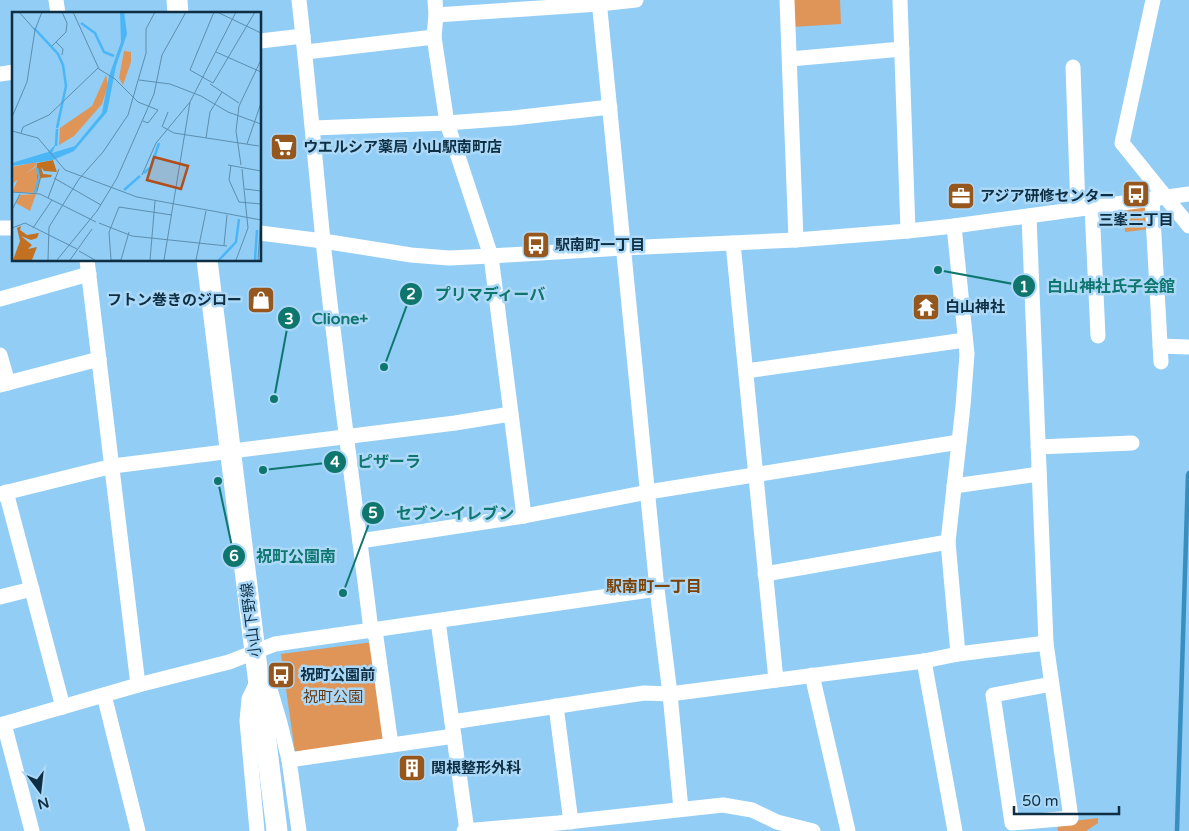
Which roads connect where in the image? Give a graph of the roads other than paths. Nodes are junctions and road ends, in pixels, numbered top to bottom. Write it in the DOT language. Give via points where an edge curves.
graph roads {
  1 [pos="299,0"];
  2 [pos="435,0"];
  3 [pos="636,0"];
  4 [pos="787,0"];
  5 [pos="900,0"];
  6 [pos="1154,0"];
  7 [pos="599,2"];
  8 [pos="436,15"];
  9 [pos="434,37"];
  10 [pos="261,42"];
  11 [pos="305,44"];
  12 [pos="902,49"];
  13 [pos="790,59"];
  14 [pos="1073,67"];
  15 [pos="610,107"];
  16 [pos="447,123"];
  17 [pos="313,128"];
  18 [pos="1189,194"];
  19 [pos="1158,198"];
  20 [pos="1085,208"];
  21 [pos="1029,216"];
  22 [pos="954,226"];
  23 [pos="1189,226"];
  24 [pos="908,231"];
  25 [pos="261,233"];
  26 [pos="796,240"];
  27 [pos="323,241"];
  28 [pos="733,244"];
  29 [pos="623,248"];
  30 [pos="491,256"];
  31 [pos="207,261"];
  32 [pos="88,267"];
  33 [pos="0,299"];
  34 [pos="1098,336"];
  35 [pos="966,340"];
  36 [pos="1160,346"];
  37 [pos="1187,347"];
  38 [pos="0,355"];
  39 [pos="99,359"];
  40 [pos="1161,362"];
  41 [pos="746,371"];
  42 [pos="4,384"];
  43 [pos="511,414"];
  44 [pos="345,438"];
  45 [pos="959,442"];
  46 [pos="1132,442"];
  47 [pos="1038,447"];
  48 [pos="231,452"];
  49 [pos="113,466"];
  50 [pos="1040,474"];
  51 [pos="756,476"];
  52 [pos="954,486"];
  53 [pos="648,492"];
  54 [pos="3,493"];
  55 [pos="524,516"];
  56 [pos="360,541"];
  57 [pos="948,542"];
  58 [pos="765,574"];
  59 [pos="32,589"];
  60 [pos="657,589"];
  61 [pos="0,597"];
  62 [pos="438,621"];
  63 [pos="371,630"];
  64 [pos="1046,643"];
  65 [pos="254,652"];
  66 [pos="958,654"];
  67 [pos="924,661"];
  68 [pos="812,675"];
  69 [pos="258,680"];
  70 [pos="776,680"];
  71 [pos="1052,684"];
  72 [pos="138,685"];
  73 [pos="670,694"];
  74 [pos="104,695"];
  75 [pos="556,706"];
  76 [pos="63,707"];
  77 [pos="2,725"];
  78 [pos="452,729"];
  79 [pos="391,745"];
  80 [pos="289,760"];
  81 [pos="681,809"];
  82 [pos="752,810"];
  83 [pos="563,825"];
  84 [pos="32,831"];
  85 [pos="138,831"];
  86 [pos="257,831"];
  87 [pos="277,831"];
  88 [pos="299,831"];
  89 [pos="466,831"];
  90 [pos="766,831"];
  91 [pos="813,831"];
  92 [pos="848,831"];
  93 [pos="955,831"];
  1 -- 11 [label="street"];
  2 -- 8 [label="street"];
  3 -- 7 [label="street"];
  4 -- 13 [label="street"];
  5 -- 12 [label="street"];
  6 -- 19 [label="street" via="1122,143"];
  7 -- 8 [label="street"];
  7 -- 15 [label="street"];
  8 -- 9 [label="street"];
  9 -- 11 [label="street"];
  9 -- 16 [label="street"];
  10 -- 11 [label="street"];
  11 -- 17 [label="street"];
  12 -- 13 [label="street"];
  12 -- 24 [label="street"];
  13 -- 26 [label="street"];
  14 -- 20 [label="street"];
  15 -- 16 [label="street"];
  15 -- 29 [label="street"];
  16 -- 17 [label="street"];
  16 -- 30 [label="street"];
  17 -- 27 [label="street"];
  18 -- 19 [label="street"];
  19 -- 20 [label="street"];
  19 -- 23 [label="street"];
  19 -- 36 [label="street"];
  20 -- 21 [label="street"];
  20 -- 34 [label="street"];
  21 -- 22 [label="street"];
  21 -- 47 [label="street"];
  22 -- 24 [label="street"];
  22 -- 35 [label="street"];
  24 -- 26 [label="street"];
  25 -- 27 [label="street"];
  26 -- 28 [label="street"];
  27 -- 30 [label="street" via="410,255 449,258"];
  27 -- 44 [label="street"];
  28 -- 29 [label="street"];
  28 -- 41 [label="street"];
  29 -- 30 [label="street"];
  29 -- 53 [label="street"];
  30 -- 43 [label="street"];
  31 -- 48 [label="main road, 小山下野線"];
  32 -- 33 [label="street"];
  32 -- 39 [label="street"];
  35 -- 41 [label="street"];
  35 -- 45 [label="street"];
  36 -- 37 [label="street"];
  36 -- 40 [label="street"];
  38 -- 42 [label="street"];
  39 -- 42 [label="street"];
  39 -- 49 [label="street"];
  41 -- 51 [label="street"];
  43 -- 44 [label="street"];
  43 -- 55 [label="street"];
  44 -- 48 [label="street"];
  44 -- 56 [label="street"];
  45 -- 51 [label="street"];
  45 -- 52 [label="street"];
  46 -- 47 [label="street"];
  47 -- 50 [label="street"];
  48 -- 49 [label="street"];
  48 -- 65 [label="main road, 小山下野線"];
  49 -- 54 [label="street"];
  49 -- 72 [label="street"];
  50 -- 52 [label="street"];
  50 -- 64 [label="street"];
  51 -- 53 [label="street"];
  51 -- 58 [label="street"];
  52 -- 57 [label="street"];
  53 -- 55 [label="street"];
  53 -- 60 [label="street"];
  54 -- 59 [label="street"];
  55 -- 56 [label="street"];
  56 -- 63 [label="street"];
  57 -- 58 [label="street"];
  57 -- 66 [label="street"];
  58 -- 70 [label="street"];
  59 -- 61 [label="street"];
  59 -- 76 [label="street"];
  60 -- 62 [label="street"];
  60 -- 73 [label="street"];
  62 -- 63 [label="street"];
  62 -- 78 [label="street"];
  63 -- 65 [label="street" via="275,644"];
  63 -- 79 [label="street" via="376,637"];
  64 -- 66 [label="street"];
  64 -- 71 [label="street"];
  65 -- 69 [label="main road, 小山下野線"];
  65 -- 72 [label="street" via="228,662"];
  66 -- 67 [label="street"];
  67 -- 68 [label="street"];
  67 -- 93 [label="street"];
  68 -- 70 [label="street"];
  68 -- 92 [label="street"];
  69 -- 80 [label="street" via="270,689"];
  69 -- 86 [label="street" via="249,699 246,721"];
  69 -- 87 [label="main road, 小山下野線"];
  70 -- 73 [label="street"];
  71 -- 71 [label="street" via="1071,818 1012,824 993,694"];
  72 -- 74 [label="street"];
  73 -- 75 [label="street" via="644,694"];
  73 -- 81 [label="street"];
  74 -- 76 [label="street"];
  74 -- 85 [label="street"];
  75 -- 78 [label="street"];
  75 -- 83 [label="street"];
  76 -- 77 [label="street"];
  77 -- 84 [label="street"];
  78 -- 79 [label="street"];
  78 -- 89 [label="street"];
  79 -- 80 [label="street"];
  80 -- 88 [label="street"];
  81 -- 82 [label="street" via="723,805"];
  81 -- 83 [label="street"];
  82 -- 90 [label="street"];
  82 -- 91 [label="street" via="777,822"];
  83 -- 89 [label="street"];
}
